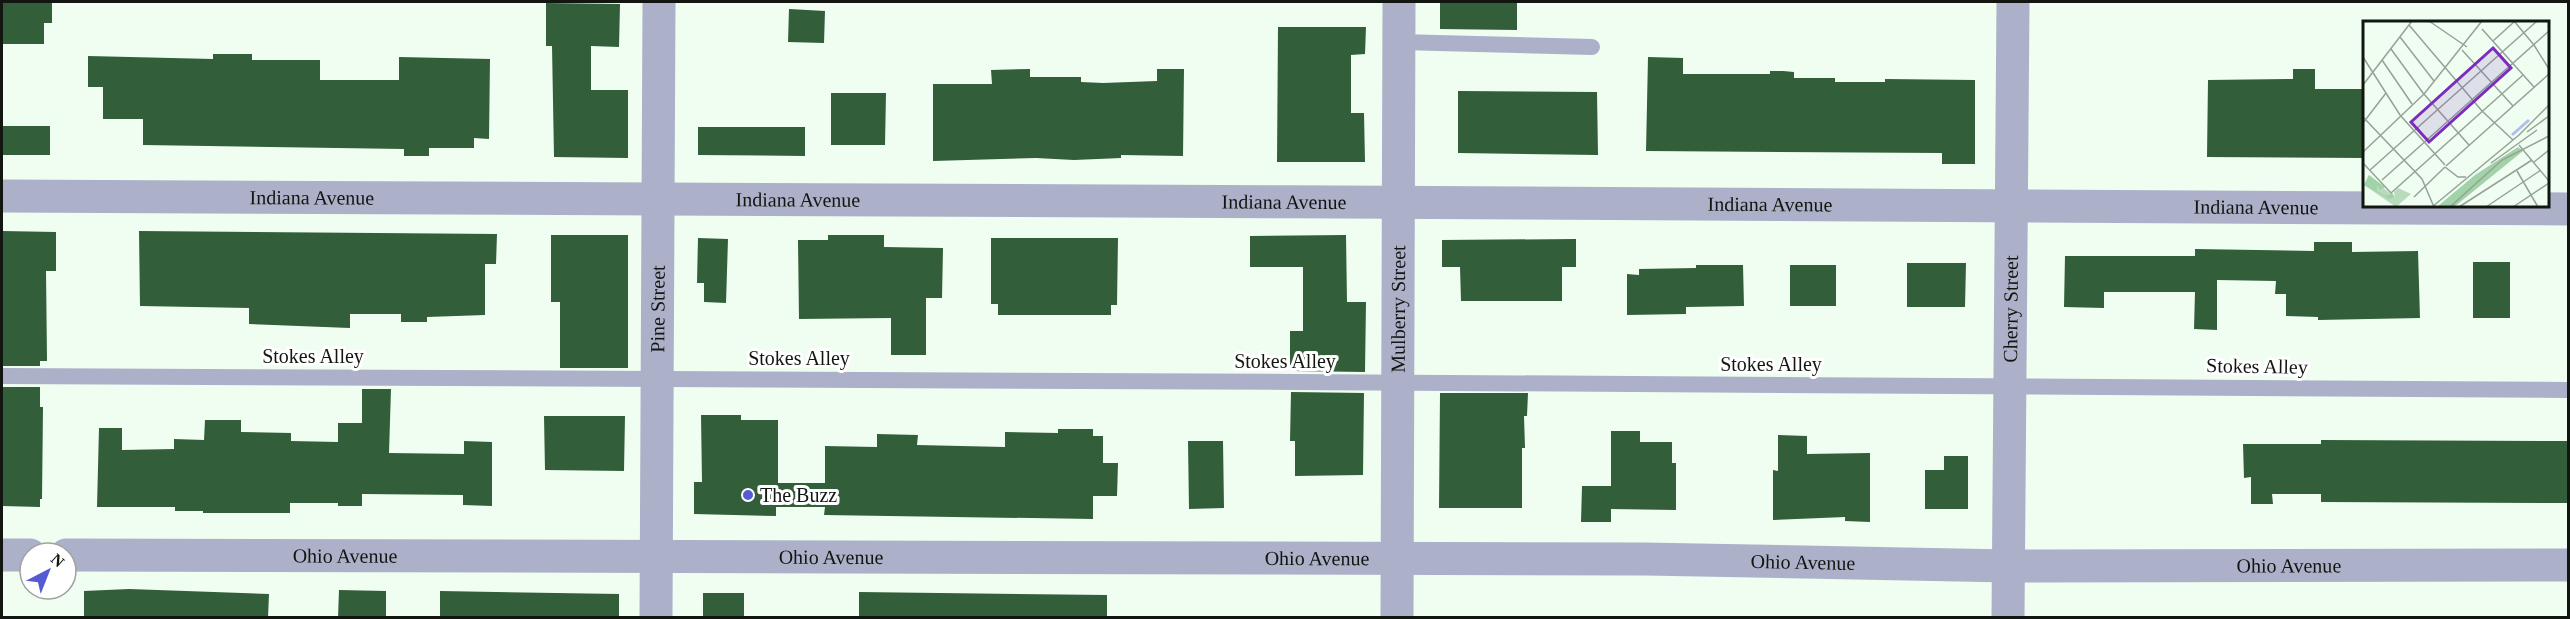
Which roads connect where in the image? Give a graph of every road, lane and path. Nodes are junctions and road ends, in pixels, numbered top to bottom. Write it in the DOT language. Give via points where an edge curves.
graph roads {
  1 [pos="659,2"];
  2 [pos="1400,2"];
  3 [pos="2013,2"];
  4 [pos="1399,42"];
  5 [pos="1592,46"];
  6 [pos="2,196"];
  7 [pos="657,199"];
  8 [pos="1398,203"];
  9 [pos="2012,205"];
  10 [pos="2568,209"];
  11 [pos="2,376"];
  12 [pos="657,379"];
  13 [pos="1398,382"];
  14 [pos="2011,384"];
  15 [pos="2568,390"];
  16 [pos="2,555"];
  17 [pos="18,555"];
  18 [pos="78,555"];
  19 [pos="656,558"];
  20 [pos="1397,560"];
  21 [pos="2568,565"];
  22 [pos="2009,566"];
  23 [pos="656,618"];
  24 [pos="1397,618"];
  25 [pos="2008,618"];
  1 -- 7 [label="street, Pine Street"];
  2 -- 4 [label="street, Mulberry Street"];
  3 -- 9 [label="street, Cherry Street"];
  4 -- 5 [label="lane"];
  4 -- 8 [label="street, Mulberry Street"];
  6 -- 7 [label="street, Indiana Avenue"];
  7 -- 8 [label="street, Indiana Avenue"];
  7 -- 12 [label="street, Pine Street"];
  8 -- 9 [label="street, Indiana Avenue"];
  8 -- 13 [label="street, Mulberry Street"];
  9 -- 10 [label="street, Indiana Avenue"];
  9 -- 14 [label="street, Cherry Street"];
  11 -- 12 [label="lane, Stokes Alley"];
  12 -- 13 [label="lane, Stokes Alley"];
  12 -- 19 [label="street, Pine Street"];
  13 -- 14 [label="lane, Stokes Alley"];
  13 -- 20 [label="street, Mulberry Street"];
  14 -- 15 [label="lane, Stokes Alley"];
  14 -- 22 [label="street, Cherry Street"];
  16 -- 17 [label="street"];
  18 -- 19 [label="street, Ohio Avenue"];
  19 -- 20 [label="street, Ohio Avenue"];
  19 -- 23 [label="street, Pine Street"];
  20 -- 22 [label="street, Ohio Avenue" via="1645,559"];
  20 -- 24 [label="street, Mulberry Street"];
  21 -- 22 [label="street, Ohio Avenue"];
  22 -- 25 [label="street, Cherry Street"];
}
